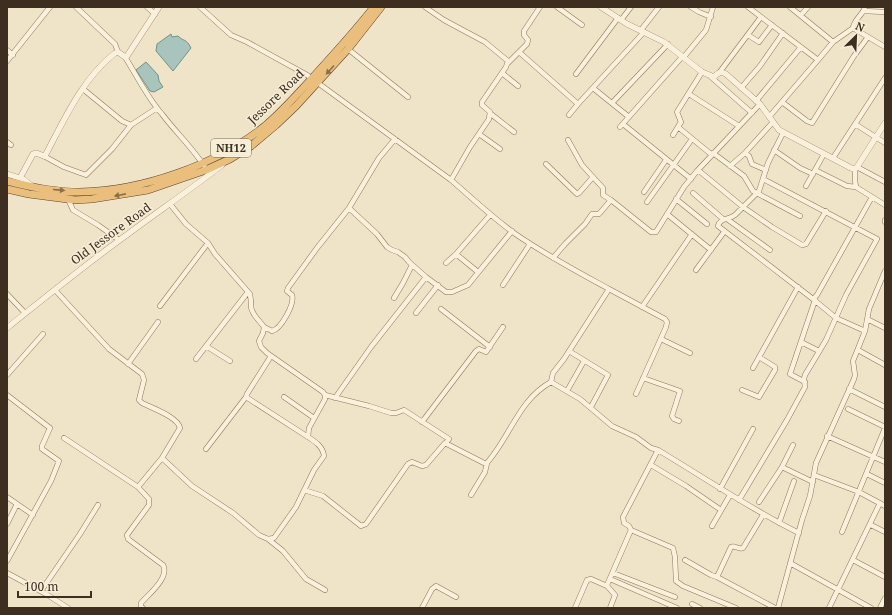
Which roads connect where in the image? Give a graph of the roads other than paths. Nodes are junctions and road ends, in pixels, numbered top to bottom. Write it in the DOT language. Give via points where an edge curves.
graph roads {
  1 [pos="50,7"];
  2 [pos="76,7"];
  3 [pos="147,7"];
  4 [pos="159,7"];
  5 [pos="200,7"];
  6 [pos="374,7"];
  7 [pos="381,7"];
  8 [pos="425,7"];
  9 [pos="540,7"];
  10 [pos="557,7"];
  11 [pos="601,7"];
  12 [pos="631,7"];
  13 [pos="659,7"];
  14 [pos="691,7"];
  15 [pos="713,7"];
  16 [pos="748,7"];
  17 [pos="790,7"];
  18 [pos="808,7"];
  19 [pos="864,9"];
  20 [pos="885,11"];
  21 [pos="155,14"];
  22 [pos="801,15"];
  23 [pos="711,17"];
  24 [pos="761,17"];
  25 [pos="619,19"];
  26 [pos="582,25"];
  27 [pos="772,25"];
  28 [pos="853,28"];
  29 [pos="642,31"];
  30 [pos="783,33"];
  31 [pos="748,35"];
  32 [pos="868,37"];
  33 [pos="833,42"];
  34 [pos="668,44"];
  35 [pos="802,47"];
  36 [pos="885,47"];
  37 [pos="348,49"];
  38 [pos="7,50"];
  39 [pos="118,52"];
  40 [pos="519,52"];
  41 [pos="13,55"];
  42 [pos="126,57"];
  43 [pos="683,58"];
  44 [pos="818,60"];
  45 [pos="7,61"];
  46 [pos="508,64"];
  47 [pos="702,72"];
  48 [pos="502,73"];
  49 [pos="719,73"];
  50 [pos="576,74"];
  51 [pos="711,77"];
  52 [pos="885,78"];
  53 [pos="315,81"];
  54 [pos="518,86"];
  55 [pos="593,88"];
  56 [pos="741,88"];
  57 [pos="83,89"];
  58 [pos="689,94"];
  59 [pos="408,97"];
  60 [pos="782,102"];
  61 [pos="612,103"];
  62 [pos="758,103"];
  63 [pos="578,104"];
  64 [pos="157,108"];
  65 [pos="752,113"];
  66 [pos="491,114"];
  67 [pos="569,115"];
  68 [pos="629,117"];
  69 [pos="769,117"];
  70 [pos="773,122"];
  71 [pos="885,123"];
  72 [pos="855,124"];
  73 [pos="131,125"];
  74 [pos="739,126"];
  75 [pos="678,127"];
  76 [pos="514,132"];
  77 [pos="783,133"];
  78 [pos="479,134"];
  79 [pos="673,135"];
  80 [pos="876,137"];
  81 [pos="395,139"];
  82 [pos="692,139"];
  83 [pos="568,140"];
  84 [pos="885,143"];
  85 [pos="500,149"];
  86 [pos="774,150"];
  87 [pos="745,153"];
  88 [pos="713,154"];
  89 [pos="824,154"];
  90 [pos="42,156"];
  91 [pos="833,158"];
  92 [pos="666,160"];
  93 [pos="202,163"];
  94 [pos="546,164"];
  95 [pos="673,165"];
  96 [pos="730,166"];
  97 [pos="856,168"];
  98 [pos="698,170"];
  99 [pos="766,170"];
  100 [pos="208,172"];
  101 [pos="814,172"];
  102 [pos="7,174"];
  103 [pos="593,177"];
  104 [pos="20,178"];
  105 [pos="763,178"];
  106 [pos="691,179"];
  107 [pos="451,180"];
  108 [pos="7,181"];
  109 [pos="885,182"];
  110 [pos="157,184"];
  111 [pos="806,186"];
  112 [pos="33,187"];
  113 [pos="856,187"];
  114 [pos="7,189"];
  115 [pos="644,192"];
  116 [pos="693,193"];
  117 [pos="758,193"];
  118 [pos="872,197"];
  119 [pos="68,199"];
  120 [pos="676,199"];
  121 [pos="611,200"];
  122 [pos="647,202"];
  123 [pos="170,204"];
  124 [pos="885,205"];
  125 [pos="743,207"];
  126 [pos="349,208"];
  127 [pos="826,211"];
  128 [pos="667,214"];
  129 [pos="490,215"];
  130 [pos="800,216"];
  131 [pos="725,219"];
  132 [pos="707,224"];
  133 [pos="855,227"];
  134 [pos="512,231"];
  135 [pos="724,232"];
  136 [pos="692,234"];
  137 [pos="119,240"];
  138 [pos="208,243"];
  139 [pos="530,244"];
  140 [pos="711,250"];
  141 [pos="770,250"];
  142 [pos="456,254"];
  143 [pos="553,258"];
  144 [pos="446,263"];
  145 [pos="412,265"];
  146 [pos="696,270"];
  147 [pos="885,271"];
  148 [pos="478,272"];
  149 [pos="426,277"];
  150 [pos="438,285"];
  151 [pos="503,285"];
  152 [pos="798,287"];
  153 [pos="608,289"];
  154 [pos="55,290"];
  155 [pos="248,292"];
  156 [pos="7,294"];
  157 [pos="394,298"];
  158 [pos="814,299"];
  159 [pos="160,306"];
  160 [pos="642,307"];
  161 [pos="441,310"];
  162 [pos="416,313"];
  163 [pos="25,314"];
  164 [pos="836,318"];
  165 [pos="867,319"];
  166 [pos="158,322"];
  167 [pos="264,327"];
  168 [pos="503,327"];
  169 [pos="7,328"];
  170 [pos="885,328"];
  171 [pos="865,332"];
  172 [pos="43,334"];
  173 [pos="661,338"];
  174 [pos="801,342"];
  175 [pos="206,346"];
  176 [pos="490,346"];
  177 [pos="858,350"];
  178 [pos="569,351"];
  179 [pos="819,351"];
  180 [pos="690,353"];
  181 [pos="270,356"];
  182 [pos="759,357"];
  183 [pos="196,359"];
  184 [pos="584,361"];
  185 [pos="230,362"];
  186 [pos="128,364"];
  187 [pos="885,364"];
  188 [pos="753,368"];
  189 [pos="7,375"];
  190 [pos="643,378"];
  191 [pos="551,382"];
  192 [pos="805,382"];
  193 [pos="849,389"];
  194 [pos="742,390"];
  195 [pos="567,391"];
  196 [pos="636,394"];
  197 [pos="7,395"];
  198 [pos="325,395"];
  199 [pos="246,397"];
  200 [pos="284,397"];
  201 [pos="335,398"];
  202 [pos="591,407"];
  203 [pos="885,407"];
  204 [pos="848,409"];
  205 [pos="314,418"];
  206 [pos="678,421"];
  207 [pos="422,422"];
  208 [pos="885,428"];
  209 [pos="753,429"];
  210 [pos="827,436"];
  211 [pos="308,437"];
  212 [pos="64,438"];
  213 [pos="446,443"];
  214 [pos="793,445"];
  215 [pos="206,449"];
  216 [pos="658,450"];
  217 [pos="874,456"];
  218 [pos="162,458"];
  219 [pos="885,462"];
  220 [pos="487,463"];
  221 [pos="651,465"];
  222 [pos="782,467"];
  223 [pos="867,474"];
  224 [pos="814,475"];
  225 [pos="794,482"];
  226 [pos="813,482"];
  227 [pos="885,483"];
  228 [pos="138,487"];
  229 [pos="720,489"];
  230 [pos="304,490"];
  231 [pos="859,492"];
  232 [pos="471,495"];
  233 [pos="730,495"];
  234 [pos="7,497"];
  235 [pos="739,500"];
  236 [pos="759,502"];
  237 [pos="17,504"];
  238 [pos="883,504"];
  239 [pos="98,505"];
  240 [pos="721,510"];
  241 [pos="763,514"];
  242 [pos="33,515"];
  243 [pos="779,523"];
  244 [pos="7,524"];
  245 [pos="871,525"];
  246 [pos="712,526"];
  247 [pos="630,530"];
  248 [pos="842,532"];
  249 [pos="885,532"];
  250 [pos="799,533"];
  251 [pos="268,540"];
  252 [pos="685,560"];
  253 [pos="853,560"];
  254 [pos="7,561"];
  255 [pos="790,563"];
  256 [pos="7,573"];
  257 [pos="613,573"];
  258 [pos="717,577"];
  259 [pos="885,577"];
  260 [pos="610,579"];
  261 [pos="607,586"];
  262 [pos="325,590"];
  263 [pos="837,590"];
  264 [pos="41,591"];
  265 [pos="456,597"];
  266 [pos="675,597"];
  267 [pos="885,598"];
  268 [pos="692,604"];
  269 [pos="68,608"];
  270 [pos="143,608"];
  271 [pos="422,608"];
  272 [pos="575,608"];
  273 [pos="610,608"];
  274 [pos="677,608"];
  275 [pos="700,608"];
  276 [pos="736,608"];
  277 [pos="776,608"];
  278 [pos="829,608"];
  279 [pos="871,608"];
  280 [pos="880,608"];
  1 -- 41 [label="street"];
  2 -- 39 [label="street" via="115,44"];
  3 -- 21 [label="street"];
  4 -- 21 [label="street"];
  5 -- 53 [label="street" via="231,35"];
  6 -- 53 [label="highway, Jessore Road / NH12"];
  7 -- 37 [label="highway, Jessore Road / NH12"];
  8 -- 46 [label="street" via="485,42 507,60"];
  9 -- 40 [label="street" via="524,31 528,42"];
  10 -- 26 [label="street"];
  11 -- 25 [label="street"];
  12 -- 25 [label="street"];
  13 -- 29 [label="street"];
  14 -- 23 [label="street"];
  15 -- 23 [label="street"];
  16 -- 24 [label="street"];
  17 -- 22 [label="street"];
  18 -- 22 [label="street"];
  19 -- 20 [label="street"];
  19 -- 28 [label="street"];
  21 -- 42 [label="street"];
  22 -- 33 [label="street"];
  23 -- 43 [label="street" via="706,30"];
  24 -- 27 [label="street"];
  24 -- 31 [label="street"];
  25 -- 29 [label="street"];
  25 -- 50 [label="street"];
  27 -- 30 [label="street"];
  27 -- 31 [label="street" via="759,42"];
  28 -- 32 [label="street"];
  28 -- 33 [label="street"];
  29 -- 34 [label="street"];
  29 -- 55 [label="street"];
  30 -- 35 [label="street"];
  30 -- 56 [label="street"];
  31 -- 49 [label="street"];
  32 -- 36 [label="street"];
  32 -- 60 [label="street" via="812,123"];
  33 -- 44 [label="street"];
  34 -- 43 [label="street"];
  34 -- 61 [label="street"];
  35 -- 44 [label="street"];
  35 -- 62 [label="street"];
  37 -- 53 [label="highway, Jessore Road / NH12, one-way"];
  37 -- 59 [label="street"];
  38 -- 41 [label="street"];
  39 -- 42 [label="street"];
  39 -- 57 [label="street" via="95,71"];
  40 -- 46 [label="street"];
  40 -- 63 [label="street"];
  41 -- 45 [label="street"];
  42 -- 64 [label="street"];
  43 -- 47 [label="street"];
  43 -- 68 [label="street"];
  44 -- 60 [label="street"];
  46 -- 48 [label="street"];
  47 -- 51 [label="street"];
  47 -- 58 [label="street"];
  48 -- 54 [label="street"];
  48 -- 66 [label="street" via="482,102"];
  49 -- 51 [label="street"];
  49 -- 56 [label="street" via="726,74"];
  51 -- 65 [label="street"];
  52 -- 72 [label="street"];
  53 -- 81 [label="street"];
  53 -- 93 [label="highway, Jessore Road / NH12" via="266,125"];
  53 -- 100 [label="highway, Jessore Road / NH12" via="296,106 254,144"];
  55 -- 61 [label="street"];
  55 -- 63 [label="street"];
  56 -- 62 [label="street"];
  57 -- 73 [label="street" via="122,121"];
  57 -- 90 [label="street" via="46,154"];
  58 -- 74 [label="street"];
  58 -- 75 [label="street" via="677,112 681,122"];
  60 -- 69 [label="street"];
  61 -- 68 [label="street"];
  62 -- 65 [label="street"];
  62 -- 69 [label="street"];
  63 -- 67 [label="street"];
  64 -- 73 [label="street"];
  64 -- 93 [label="street"];
  65 -- 74 [label="street"];
  66 -- 76 [label="street"];
  66 -- 78 [label="street"];
  68 -- 92 [label="street" via="622,126"];
  69 -- 70 [label="street"];
  70 -- 77 [label="street"];
  70 -- 87 [label="street"];
  71 -- 80 [label="street"];
  72 -- 80 [label="street"];
  72 -- 91 [label="street"];
  73 -- 90 [label="street" via="86,175"];
  74 -- 88 [label="street"];
  75 -- 79 [label="street"];
  75 -- 82 [label="street"];
  77 -- 86 [label="street"];
  77 -- 89 [label="street"];
  78 -- 85 [label="street"];
  78 -- 107 [label="street"];
  80 -- 84 [label="street"];
  80 -- 97 [label="street"];
  81 -- 107 [label="street"];
  81 -- 126 [label="street" via="379,158"];
  82 -- 88 [label="street"];
  82 -- 95 [label="street"];
  83 -- 103 [label="street" via="582,165"];
  86 -- 99 [label="street"];
  86 -- 101 [label="street" via="786,160"];
  87 -- 96 [label="street"];
  87 -- 99 [label="street" via="752,164"];
  88 -- 96 [label="street"];
  88 -- 98 [label="street"];
  89 -- 91 [label="street"];
  89 -- 101 [label="street"];
  90 -- 104 [label="street" via="33,154"];
  91 -- 97 [label="street"];
  92 -- 95 [label="street"];
  92 -- 115 [label="street"];
  93 -- 100 [label="street"];
  93 -- 110 [label="highway, Jessore Road / NH12"];
  94 -- 103 [label="street" via="577,194"];
  95 -- 106 [label="street"];
  95 -- 122 [label="street"];
  96 -- 117 [label="street" via="744,176 753,191"];
  97 -- 109 [label="street"];
  97 -- 113 [label="street"];
  98 -- 106 [label="street"];
  98 -- 125 [label="street"];
  99 -- 105 [label="street"];
  100 -- 110 [label="highway, NH12"];
  100 -- 123 [label="street, Old Jessore Road"];
  101 -- 111 [label="street"];
  101 -- 113 [label="street" via="847,186"];
  102 -- 104 [label="street"];
  103 -- 121 [label="street" via="603,188 603,195"];
  104 -- 112 [label="street"];
  105 -- 117 [label="street"];
  105 -- 127 [label="street"];
  106 -- 120 [label="street"];
  107 -- 129 [label="street"];
  108 -- 112 [label="highway, Jessore Road / NH12"];
  112 -- 110 [label="highway, Jessore Road / NH12, one-way" via="61,191 95,191"];
  110 -- 119 [label="highway, NH12, one-way" via="106,198"];
  113 -- 118 [label="street"];
  114 -- 119 [label="highway, NH12"];
  116 -- 131 [label="street"];
  117 -- 125 [label="street"];
  117 -- 130 [label="street"];
  118 -- 124 [label="street"];
  118 -- 133 [label="street"];
  119 -- 137 [label="street" via="73,210"];
  120 -- 128 [label="street"];
  120 -- 132 [label="street"];
  121 -- 128 [label="street" via="652,232 656,232"];
  121 -- 143 [label="street" via="599,214 592,214"];
  123 -- 137 [label="street, Old Jessore Road"];
  123 -- 138 [label="street" via="186,224"];
  125 -- 127 [label="street" via="804,245"];
  125 -- 131 [label="street" via="732,217"];
  126 -- 145 [label="street" via="387,246 405,257"];
  126 -- 167 [label="street" via="288,288 293,303 278,328 272,331"];
  127 -- 133 [label="street"];
  128 -- 136 [label="street"];
  129 -- 134 [label="street"];
  129 -- 142 [label="street"];
  131 -- 135 [label="street" via="718,226"];
  131 -- 141 [label="street"];
  133 -- 158 [label="street"];
  133 -- 164 [label="street" via="877,239"];
  134 -- 139 [label="street"];
  134 -- 148 [label="street"];
  135 -- 140 [label="street"];
  135 -- 152 [label="street"];
  136 -- 140 [label="street"];
  136 -- 160 [label="street"];
  137 -- 154 [label="street, Old Jessore Road"];
  138 -- 155 [label="street" via="214,254"];
  138 -- 159 [label="street"];
  139 -- 143 [label="street"];
  139 -- 151 [label="street"];
  140 -- 146 [label="street"];
  142 -- 144 [label="street"];
  142 -- 148 [label="street"];
  143 -- 153 [label="street"];
  145 -- 149 [label="street"];
  145 -- 157 [label="street"];
  147 -- 165 [label="street"];
  148 -- 150 [label="street" via="468,285 452,292 446,292"];
  149 -- 150 [label="street"];
  149 -- 201 [label="street"];
  150 -- 162 [label="street"];
  152 -- 158 [label="street"];
  152 -- 182 [label="street"];
  153 -- 160 [label="street"];
  153 -- 178 [label="street"];
  154 -- 163 [label="street, Old Jessore Road"];
  154 -- 186 [label="street" via="109,349"];
  155 -- 167 [label="street" via="252,302 251,308"];
  155 -- 175 [label="street"];
  156 -- 163 [label="street"];
  158 -- 164 [label="street"];
  158 -- 174 [label="street"];
  160 -- 173 [label="street" via="666,321"];
  161 -- 176 [label="street"];
  163 -- 169 [label="street, Old Jessore Road"];
  164 -- 171 [label="street"];
  164 -- 179 [label="street"];
  165 -- 170 [label="street"];
  165 -- 171 [label="street"];
  166 -- 186 [label="street"];
  167 -- 181 [label="street" via="259,344"];
  168 -- 176 [label="street"];
  171 -- 177 [label="street"];
  172 -- 189 [label="street"];
  173 -- 180 [label="street"];
  173 -- 190 [label="street"];
  174 -- 179 [label="street"];
  174 -- 192 [label="street" via="790,374"];
  175 -- 183 [label="street"];
  175 -- 185 [label="street"];
  176 -- 207 [label="street" via="484,352 479,349 476,351"];
  177 -- 187 [label="street"];
  177 -- 193 [label="street" via="852,362 855,375"];
  178 -- 184 [label="street"];
  178 -- 191 [label="street" via="553,373"];
  179 -- 192 [label="street" via="805,374"];
  181 -- 198 [label="street"];
  181 -- 199 [label="street"];
  182 -- 188 [label="street"];
  182 -- 194 [label="street" via="775,367 775,370 759,397"];
  184 -- 195 [label="street"];
  184 -- 202 [label="street" via="608,375"];
  186 -- 218 [label="street" via="142,374 144,380 139,400 172,418 179,425 180,428"];
  190 -- 196 [label="street"];
  190 -- 206 [label="street" via="680,391 672,416"];
  191 -- 195 [label="street"];
  191 -- 220 [label="street" via="542,386 527,402"];
  192 -- 235 [label="street" via="805,387 787,420"];
  193 -- 203 [label="street"];
  193 -- 210 [label="street"];
  195 -- 202 [label="street"];
  197 -- 242 [label="street" via="50,428 42,449 59,461"];
  198 -- 201 [label="street"];
  198 -- 205 [label="street"];
  199 -- 211 [label="street"];
  199 -- 215 [label="street"];
  200 -- 205 [label="street"];
  201 -- 207 [label="street" via="391,413 404,410"];
  202 -- 216 [label="street" via="612,426"];
  204 -- 208 [label="street"];
  205 -- 211 [label="street"];
  207 -- 213 [label="street" via="449,439"];
  208 -- 217 [label="street"];
  209 -- 229 [label="street"];
  210 -- 217 [label="street"];
  210 -- 224 [label="street"];
  211 -- 230 [label="street" via="316,441 324,456"];
  212 -- 228 [label="street"];
  213 -- 220 [label="street" via="482,463"];
  213 -- 230 [label="street" via="426,465 412,462 408,464 364,526 359,525 323,496"];
  214 -- 222 [label="street"];
  216 -- 221 [label="street"];
  216 -- 229 [label="street"];
  217 -- 219 [label="street"];
  217 -- 223 [label="street"];
  218 -- 228 [label="street"];
  218 -- 251 [label="street" via="192,486"];
  220 -- 232 [label="street" via="485,472"];
  221 -- 240 [label="street"];
  221 -- 247 [label="street" via="623,517"];
  222 -- 226 [label="street"];
  222 -- 236 [label="street"];
  223 -- 227 [label="street"];
  223 -- 231 [label="street"];
  224 -- 226 [label="street"];
  224 -- 231 [label="street"];
  225 -- 243 [label="street"];
  226 -- 250 [label="street"];
  228 -- 270 [label="street" via="149,499 149,505 129,532 128,539 163,565 165,570 163,578 141,603"];
  229 -- 233 [label="street"];
  230 -- 251 [label="street" via="278,533"];
  231 -- 238 [label="street"];
  231 -- 248 [label="street"];
  233 -- 235 [label="street"];
  233 -- 240 [label="street"];
  234 -- 237 [label="street"];
  235 -- 241 [label="street"];
  237 -- 242 [label="street"];
  237 -- 244 [label="street"];
  238 -- 245 [label="street"];
  239 -- 264 [label="street"];
  240 -- 246 [label="street"];
  241 -- 243 [label="street"];
  241 -- 258 [label="street" via="743,548 732,546"];
  242 -- 254 [label="street"];
  243 -- 250 [label="street"];
  245 -- 249 [label="street"];
  245 -- 253 [label="street"];
  247 -- 257 [label="street"];
  247 -- 276 [label="street" via="673,548 676,581"];
  250 -- 255 [label="street"];
  251 -- 262 [label="street" via="283,551 306,579"];
  252 -- 258 [label="street"];
  253 -- 259 [label="street"];
  253 -- 263 [label="street"];
  255 -- 263 [label="street"];
  255 -- 277 [label="street"];
  256 -- 264 [label="street"];
  257 -- 260 [label="street"];
  257 -- 266 [label="street"];
  258 -- 277 [label="street"];
  260 -- 261 [label="street"];
  260 -- 274 [label="street"];
  261 -- 272 [label="street" via="591,579 587,580"];
  261 -- 273 [label="street" via="615,595"];
  263 -- 278 [label="street"];
  263 -- 279 [label="street"];
  264 -- 269 [label="street"];
  265 -- 271 [label="street" via="436,586"];
  267 -- 280 [label="street"];
  268 -- 275 [label="street"];
}
